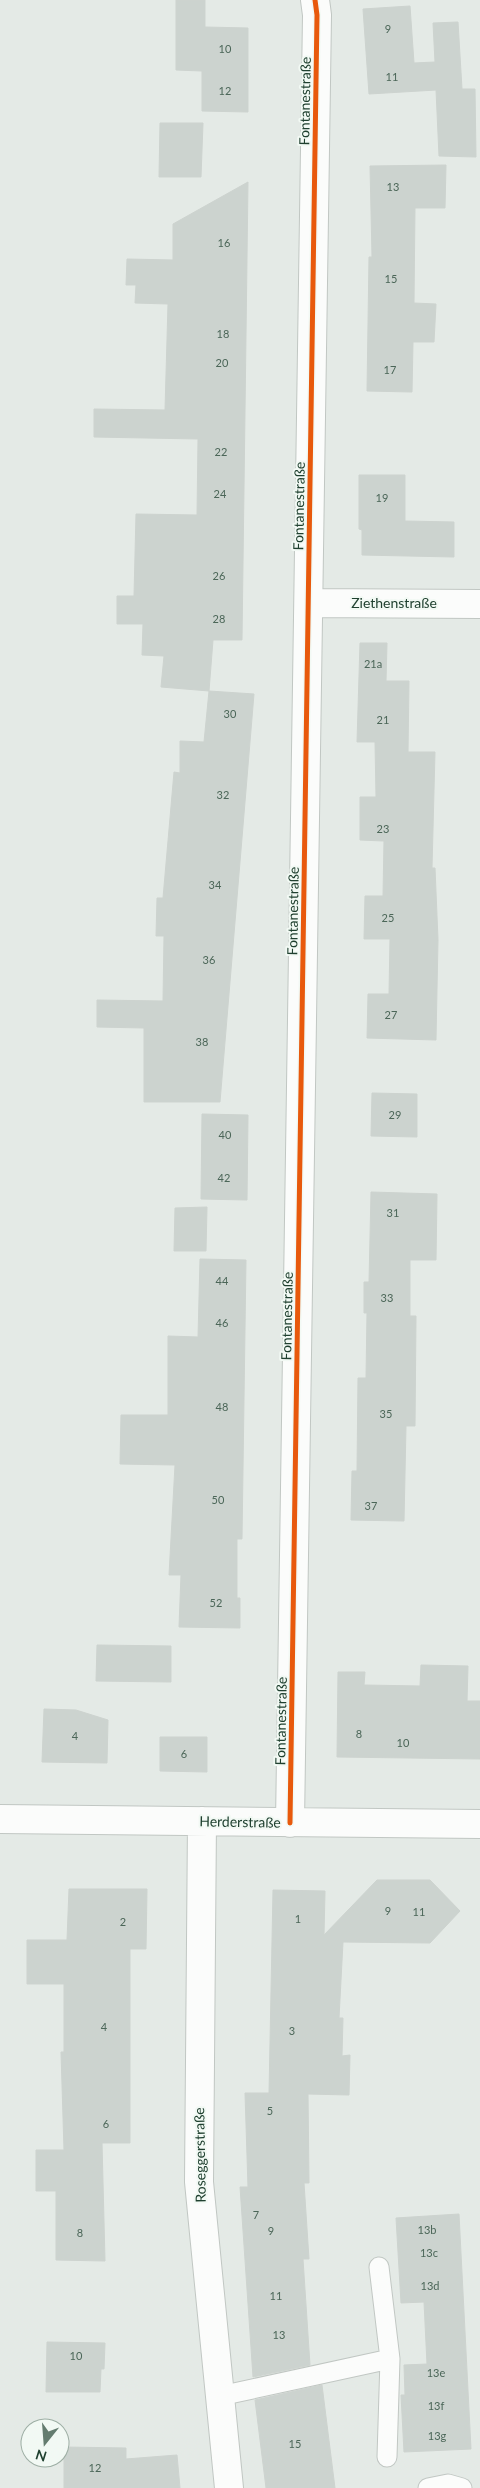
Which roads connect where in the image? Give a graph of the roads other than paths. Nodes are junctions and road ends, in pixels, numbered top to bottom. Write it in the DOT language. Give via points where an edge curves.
graph roads {
  1 [pos="315,0"];
  2 [pos="309,603"];
  3 [pos="480,604"];
  4 [pos="0,1819"];
  5 [pos="202,1821"];
  6 [pos="290,1823"];
  7 [pos="480,1824"];
  8 [pos="380,2267"];
  9 [pos="390,2359"];
  10 [pos="220,2396"];
  11 [pos="387,2457"];
  12 [pos="228,2488"];
  13 [pos="428,2488"];
  14 [pos="462,2488"];
  1 -- 2 [label="street, Fontanestraße"];
  2 -- 3 [label="street, Ziethenstraße"];
  2 -- 6 [label="street, Fontanestraße"];
  4 -- 5 [label="street, Herderstraße"];
  5 -- 6 [label="street, Herderstraße"];
  5 -- 10 [label="street, Roseggerstraße" via="198,2182"];
  6 -- 7 [label="street, Herderstraße"];
  8 -- 9 [label="lane"];
  9 -- 10 [label="lane"];
  9 -- 11 [label="lane"];
  10 -- 12 [label="street, Roseggerstraße"];
  13 -- 14 [label="lane" via="448,2484"];
}
